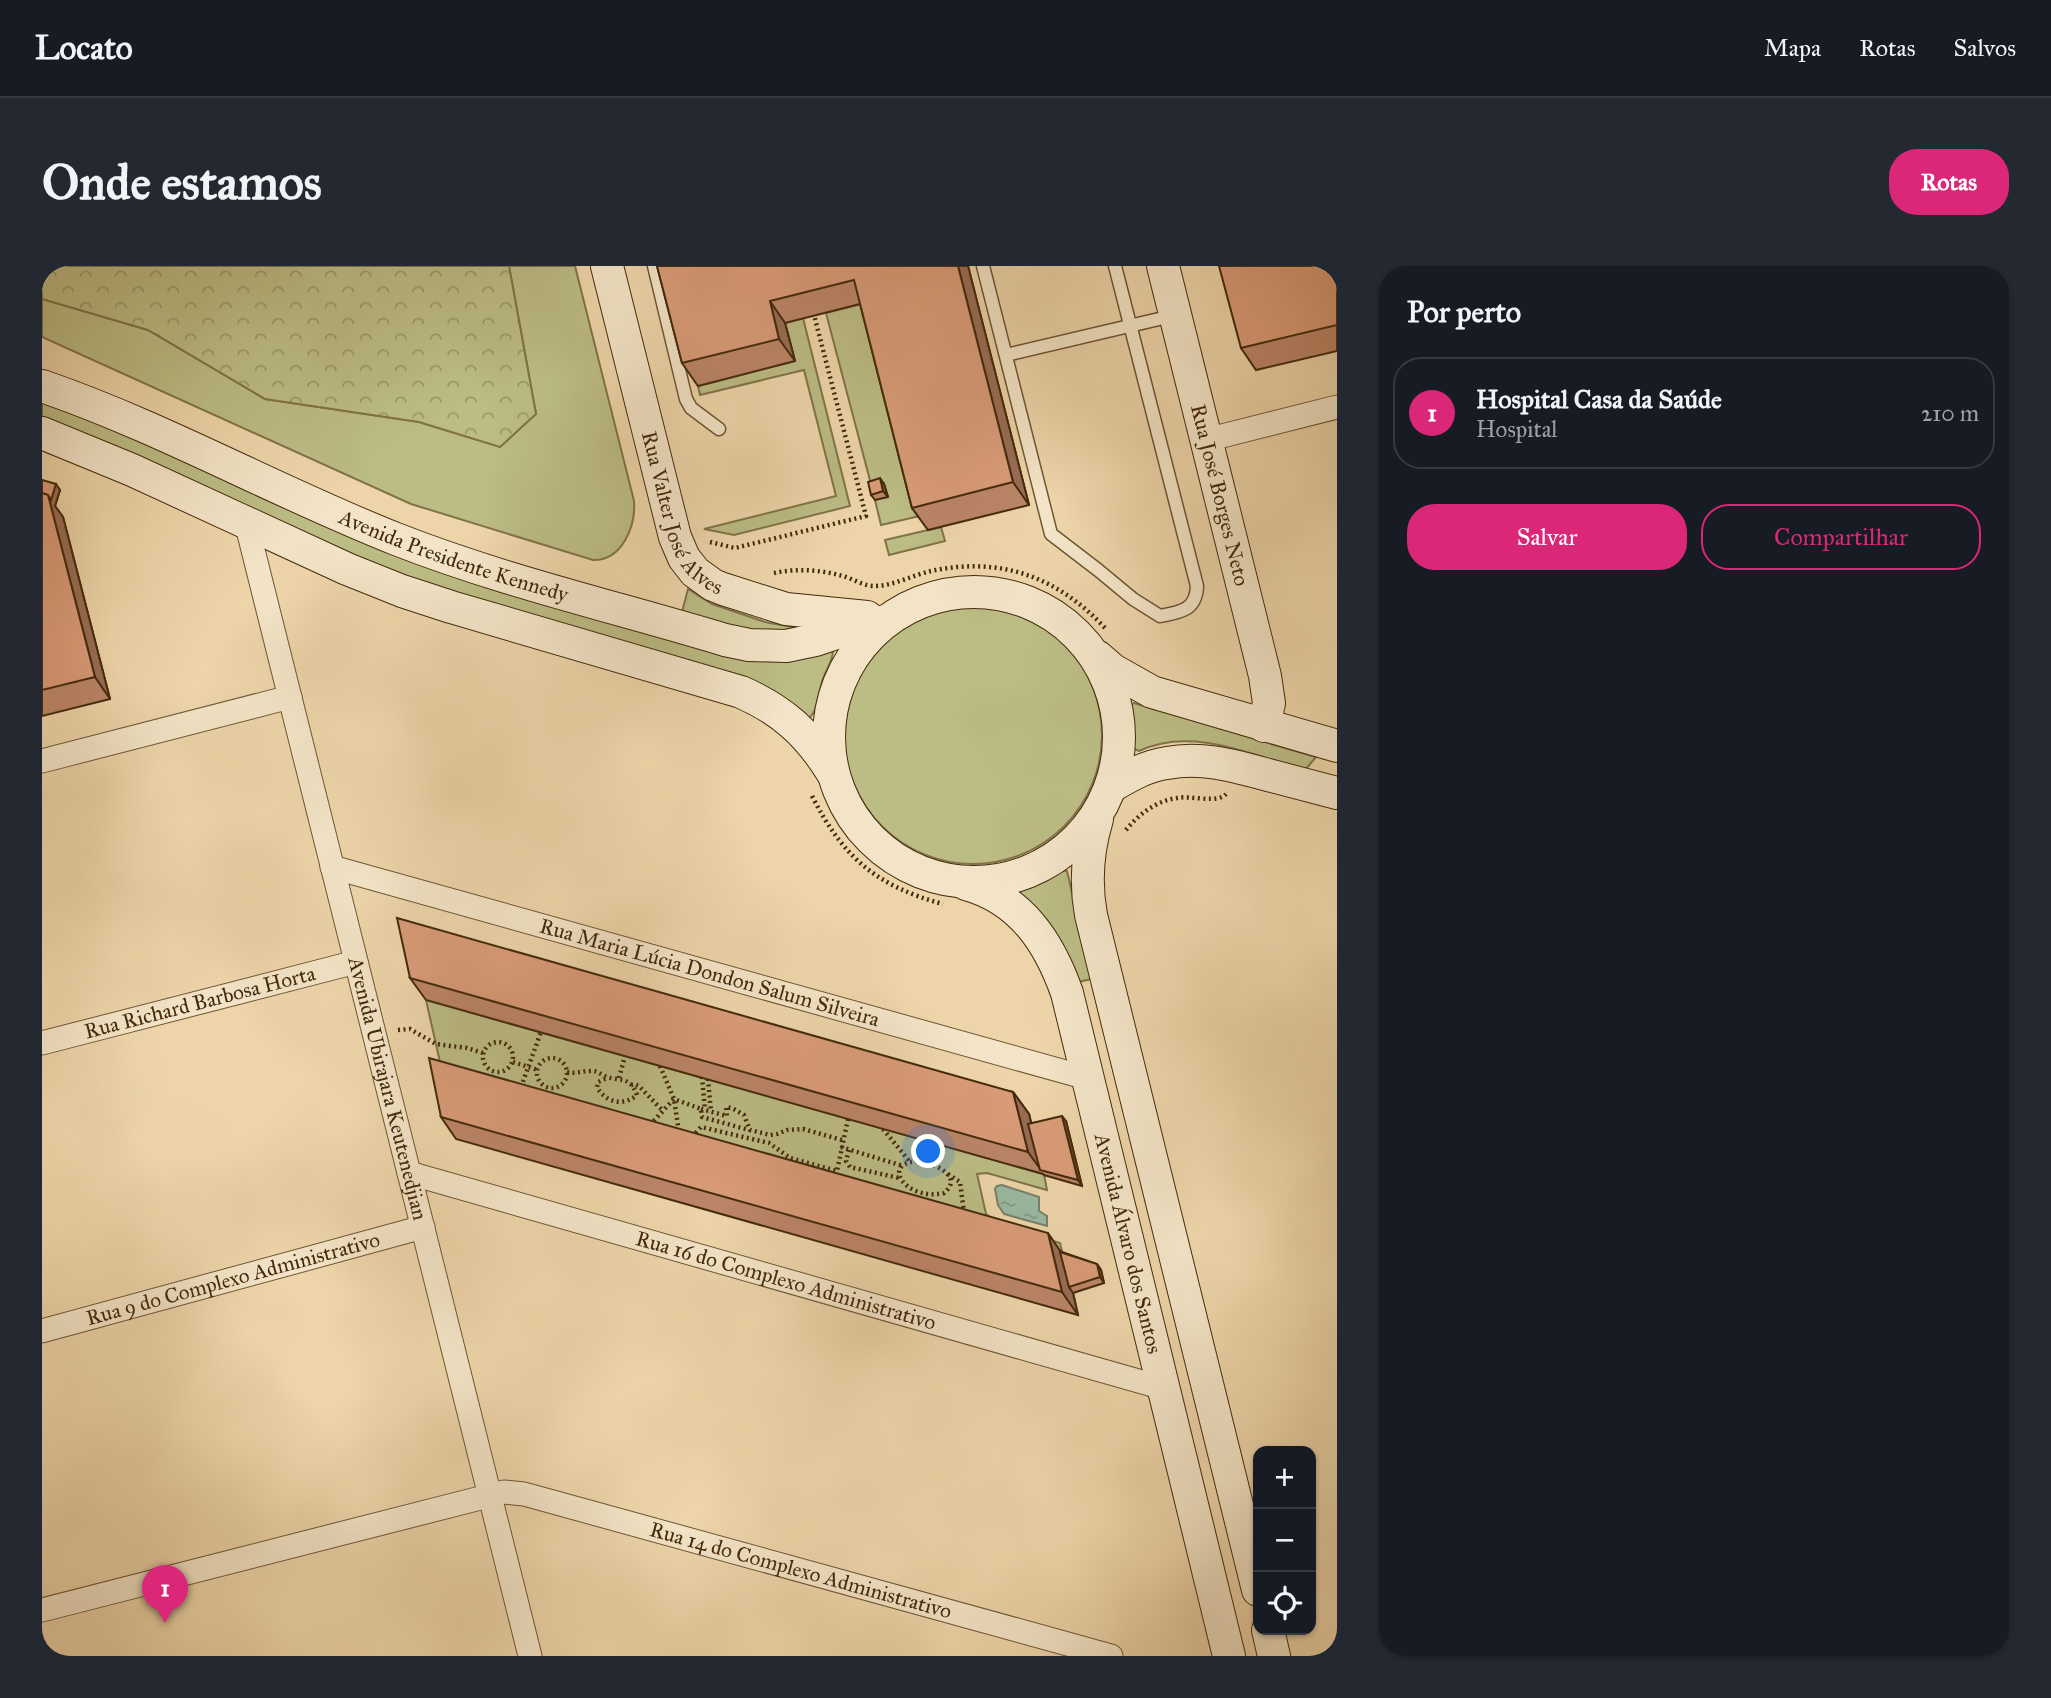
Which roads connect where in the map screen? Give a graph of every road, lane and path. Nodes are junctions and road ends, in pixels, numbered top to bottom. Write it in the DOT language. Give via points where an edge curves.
graph roads {
  1 [pos="607,266"];
  2 [pos="654,266"];
  3 [pos="983,266"];
  4 [pos="1115,266"];
  5 [pos="1163,266"];
  6 [pos="814,315"];
  7 [pos="1175,315"];
  8 [pos="1131,326"];
  9 [pos="1006,355"];
  10 [pos="42,386"];
  11 [pos="1337,407"];
  12 [pos="719,429"];
  13 [pos="42,433"];
  14 [pos="1206,440"];
  15 [pos="246,522"];
  16 [pos="680,549"];
  17 [pos="768,574"];
  18 [pos="887,620"];
  19 [pos="1100,641"];
  20 [pos="290,697"];
  21 [pos="1264,726"];
  22 [pos="1337,746"];
  23 [pos="42,761"];
  24 [pos="833,773"];
  25 [pos="1112,786"];
  26 [pos="1337,793"];
  27 [pos="1098,814"];
  28 [pos="332,867"];
  29 [pos="954,881"];
  30 [pos="356,962"];
  31 [pos="541,1032"];
  32 [pos="374,1035"];
  33 [pos="42,1043"];
  34 [pos="483,1053"];
  35 [pos="625,1056"];
  36 [pos="513,1062"];
  37 [pos="660,1066"];
  38 [pos="528,1067"];
  39 [pos="538,1070"];
  40 [pos="567,1072"];
  41 [pos="702,1077"];
  42 [pos="607,1078"];
  43 [pos="620,1078"];
  44 [pos="1087,1078"];
  45 [pos="708,1079"];
  46 [pos="631,1085"];
  47 [pos="521,1089"];
  48 [pos="674,1099"];
  49 [pos="663,1111"];
  50 [pos="706,1111"];
  51 [pos="702,1117"];
  52 [pos="848,1119"];
  53 [pos="701,1127"];
  54 [pos="646,1128"];
  55 [pos="883,1129"];
  56 [pos="750,1130"];
  57 [pos="680,1135"];
  58 [pos="692,1137"];
  59 [pos="842,1140"];
  60 [pos="841,1147"];
  61 [pos="849,1150"];
  62 [pos="910,1162"];
  63 [pos="903,1166"];
  64 [pos="409,1173"];
  65 [pos="947,1174"];
  66 [pos="899,1178"];
  67 [pos="964,1216"];
  68 [pos="422,1227"];
  69 [pos="42,1331"];
  70 [pos="1163,1388"];
  71 [pos="490,1495"];
  72 [pos="1254,1572"];
  73 [pos="42,1610"];
  74 [pos="1269,1635"];
  75 [pos="530,1656"];
  76 [pos="1111,1656"];
  77 [pos="1229,1656"];
  78 [pos="1274,1656"];
  1 -- 16 [label="main road, Rua Valter José Alves"];
  2 -- 12 [label="lane" via="686,399"];
  3 -- 9 [label="lane"];
  4 -- 8 [label="lane"];
  5 -- 7 [label="main road, Rua José Borges Neto"];
  6 -- 16 [label="path" via="866,516 734,548 701,540"];
  7 -- 8 [label="lane"];
  7 -- 14 [label="main road, Rua José Borges Neto"];
  8 -- 9 [label="lane"];
  8 -- 9 [label="lane" via="1198,586 1197,597 1183,611 1160,616 1051,534"];
  10 -- 18 [label="main road, Avenida Presidente Kennedy" via="148,427 437,555 725,640 786,646"];
  11 -- 14 [label="street"];
  13 -- 15 [label="main road"];
  14 -- 21 [label="main road, Rua José Borges Neto" via="1267,685"];
  15 -- 20 [label="street, Avenida Ubirajara Keutenedjian"];
  15 -- 24 [label="main road" via="346,569 451,607 748,696 803,732"];
  16 -- 18 [label="main road, Rua Valter José Alves" via="703,579 769,605"];
  17 -- 19 [label="path" via="800,569 874,586 951,568 999,568 1053,585 1077,601"];
  18 -- 19 [label="main road" via="927,599 987,592 1045,610 1077,635"];
  18 -- 24 [label="main road" via="856,652 836,689 828,731"];
  19 -- 21 [label="main road" via="1113,670 1152,692"];
  19 -- 25 [label="main road" via="1120,739"];
  20 -- 23 [label="street"];
  20 -- 28 [label="street, Avenida Ubirajara Keutenedjian"];
  21 -- 22 [label="main road"];
  24 -- 29 [label="main road" via="841,797 868,837 907,866"];
  25 -- 26 [label="main road" via="1147,767 1189,760 1212,761"];
  25 -- 27 [label="main road"];
  27 -- 29 [label="main road" via="1083,835 1038,869 983,883"];
  27 -- 72 [label="main road, Avenida Álvaro dos Santos" via="1087,867 1091,915"];
  28 -- 30 [label="street, Avenida Ubirajara Keutenedjian"];
  28 -- 44 [label="street, Rua Maria Lúcia Dondon Salum Silveira"];
  29 -- 44 [label="main road, Avenida Álvaro dos Santos" via="997,897 1044,940 1067,993"];
  30 -- 32 [label="street, Avenida Ubirajara Keutenedjian"];
  30 -- 33 [label="street, Rua Richard Barbosa Horta"];
  31 -- 38 [label="path"];
  32 -- 34 [label="path" via="410,1029 436,1044"];
  32 -- 64 [label="street, Avenida Ubirajara Keutenedjian"];
  34 -- 36 [label="path" via="486,1068 494,1072 508,1069"];
  34 -- 36 [label="path" via="487,1046 502,1042 509,1046"];
  35 -- 43 [label="path"];
  36 -- 38 [label="path"];
  37 -- 48 [label="path"];
  38 -- 39 [label="path"];
  38 -- 47 [label="path"];
  39 -- 40 [label="path" via="549,1058 558,1059"];
  39 -- 40 [label="path" via="538,1078 552,1088 566,1080"];
  40 -- 42 [label="path" via="588,1070"];
  41 -- 50 [label="path"];
  42 -- 43 [label="path"];
  42 -- 46 [label="path" via="597,1087 614,1102 635,1097"];
  43 -- 46 [label="path"];
  44 -- 70 [label="main road, Avenida Álvaro dos Santos"];
  45 -- 50 [label="path"];
  46 -- 49 [label="path" via="639,1086"];
  48 -- 49 [label="path"];
  48 -- 50 [label="path"];
  48 -- 57 [label="path"];
  49 -- 54 [label="path"];
  50 -- 51 [label="path"];
  50 -- 56 [label="path" via="727,1116 726,1107 739,1111"];
  51 -- 53 [label="path"];
  51 -- 56 [label="path"];
  52 -- 59 [label="path"];
  53 -- 58 [label="path"];
  53 -- 60 [label="path" via="769,1143 790,1158 837,1171"];
  55 -- 62 [label="path"];
  56 -- 59 [label="path" via="769,1135 803,1129"];
  59 -- 60 [label="path"];
  60 -- 61 [label="path"];
  61 -- 63 [label="path"];
  61 -- 66 [label="path" via="846,1161 850,1167"];
  62 -- 63 [label="path"];
  62 -- 65 [label="path" via="933,1164"];
  63 -- 66 [label="path"];
  64 -- 68 [label="street, Avenida Ubirajara Keutenedjian"];
  64 -- 70 [label="street, Rua 16 do Complexo Administrativo"];
  65 -- 66 [label="path" via="949,1189 936,1195 913,1191"];
  65 -- 67 [label="path" via="960,1182"];
  68 -- 69 [label="street, Rua 9 do Complexo Administrativo"];
  68 -- 71 [label="street, Avenida Ubirajara Keutenedjian"];
  70 -- 77 [label="main road, Avenida Álvaro dos Santos"];
  71 -- 73 [label="street, Rua 14 do Complexo Administrativo"];
  71 -- 75 [label="street, Avenida Ubirajara Keutenedjian"];
  71 -- 76 [label="street, Rua 14 do Complexo Administrativo" via="524,1494"];
  74 -- 78 [label="main road"];
}
